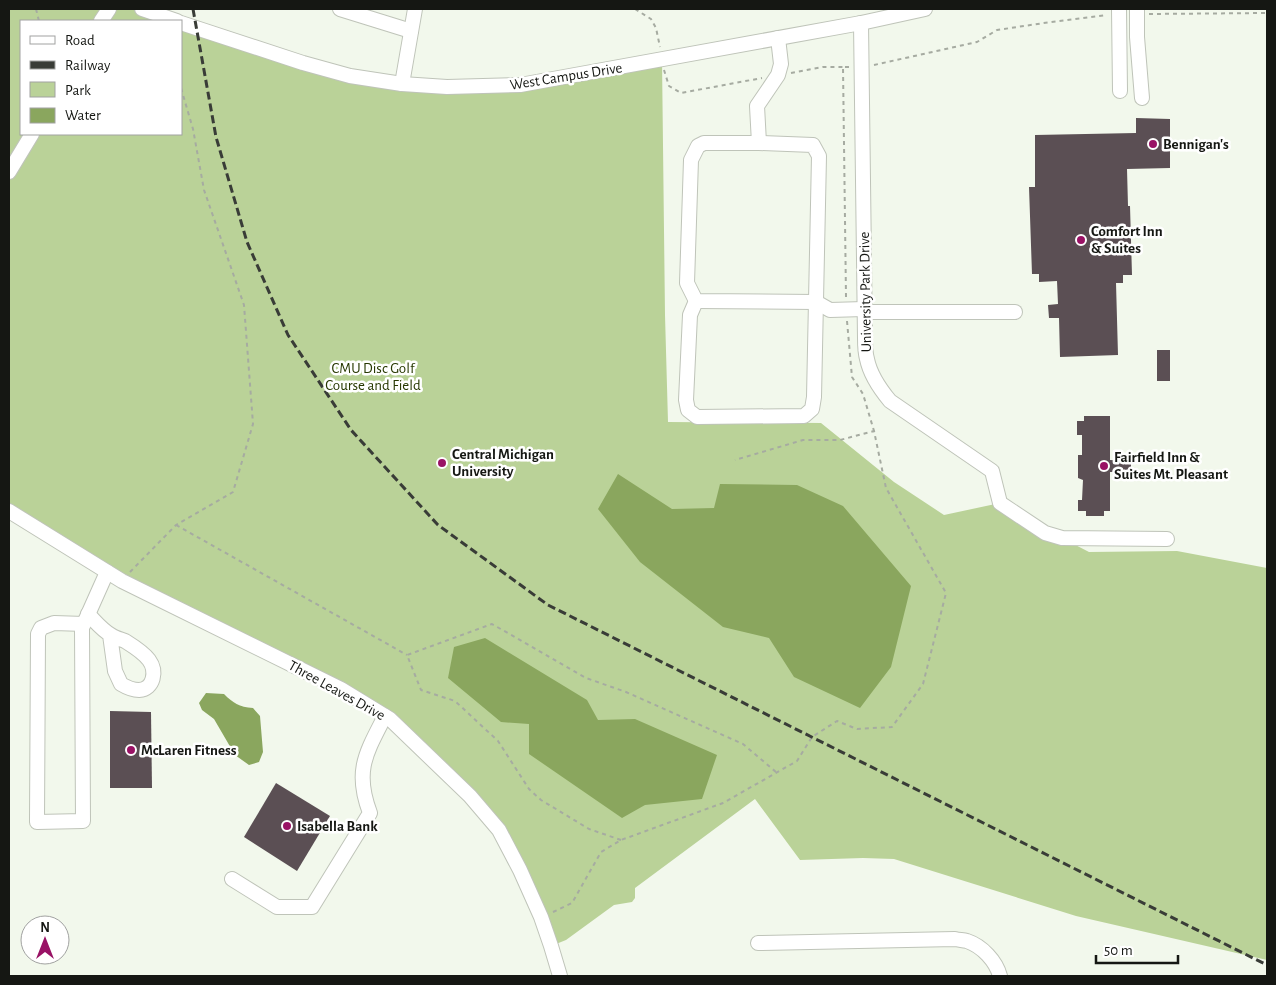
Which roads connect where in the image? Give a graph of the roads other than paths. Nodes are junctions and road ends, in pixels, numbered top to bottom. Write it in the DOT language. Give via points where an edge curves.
graph roads {
  1 [pos="109,9"];
  2 [pos="142,9"];
  3 [pos="340,9"];
  4 [pos="415,9"];
  5 [pos="925,9"];
  6 [pos="1137,11"];
  7 [pos="1119,12"];
  8 [pos="102,20"];
  9 [pos="175,20"];
  10 [pos="182,22"];
  11 [pos="861,23"];
  12 [pos="411,31"];
  13 [pos="778,38"];
  14 [pos="402,84"];
  15 [pos="1120,91"];
  16 [pos="1142,98"];
  17 [pos="31,135"];
  18 [pos="758,143"];
  19 [pos="9,172"];
  20 [pos="696,301"];
  21 [pos="816,302"];
  22 [pos="864,311"];
  23 [pos="1015,312"];
  24 [pos="9,511"];
  25 [pos="1167,539"];
  26 [pos="107,572"];
  27 [pos="86,619"];
  28 [pos="110,635"];
  29 [pos="385,716"];
  30 [pos="232,880"];
  31 [pos="758,943"];
  32 [pos="560,976"];
  33 [pos="1000,976"];
  1 -- 8 [label="street"];
  2 -- 9 [label="street"];
  3 -- 12 [label="street"];
  4 -- 12 [label="street"];
  5 -- 11 [label="street, West Campus Drive"];
  6 -- 16 [label="street"];
  7 -- 15 [label="street"];
  10 -- 14 [label="street, West Campus Drive" via="350,76"];
  11 -- 13 [label="street, West Campus Drive"];
  11 -- 22 [label="street, University Park Drive"];
  12 -- 14 [label="street"];
  13 -- 14 [label="street, West Campus Drive" via="520,85 447,87"];
  13 -- 18 [label="street" via="781,64 778,75 757,106"];
  17 -- 19 [label="street"];
  18 -- 20 [label="street" via="704,143 698,146 691,160 687,283"];
  18 -- 21 [label="street" via="813,145 819,156"];
  20 -- 21 [label="street"];
  20 -- 21 [label="street" via="690,315 686,400 688,410 697,417 804,416 812,409"];
  21 -- 22 [label="street" via="830,310"];
  22 -- 23 [label="street"];
  22 -- 25 [label="street, University Park Drive" via="867,359 882,391 890,401 992,471 1000,503 1045,533 1062,538"];
  24 -- 26 [label="street, Three Leaves Drive"];
  26 -- 27 [label="street"];
  26 -- 29 [label="street, Three Leaves Drive" via="341,689"];
  27 -- 27 [label="street" via="82,628 82,821 38,822 38,634 41,628 54,623"];
  27 -- 28 [label="street"];
  29 -- 30 [label="street" via="364,759 362,773 370,813 312,906 277,908"];
  29 -- 32 [label="street, Three Leaves Drive" via="470,796 499,830 541,917"];
  31 -- 33 [label="street" via="955,939 979,947 994,962"];
}
